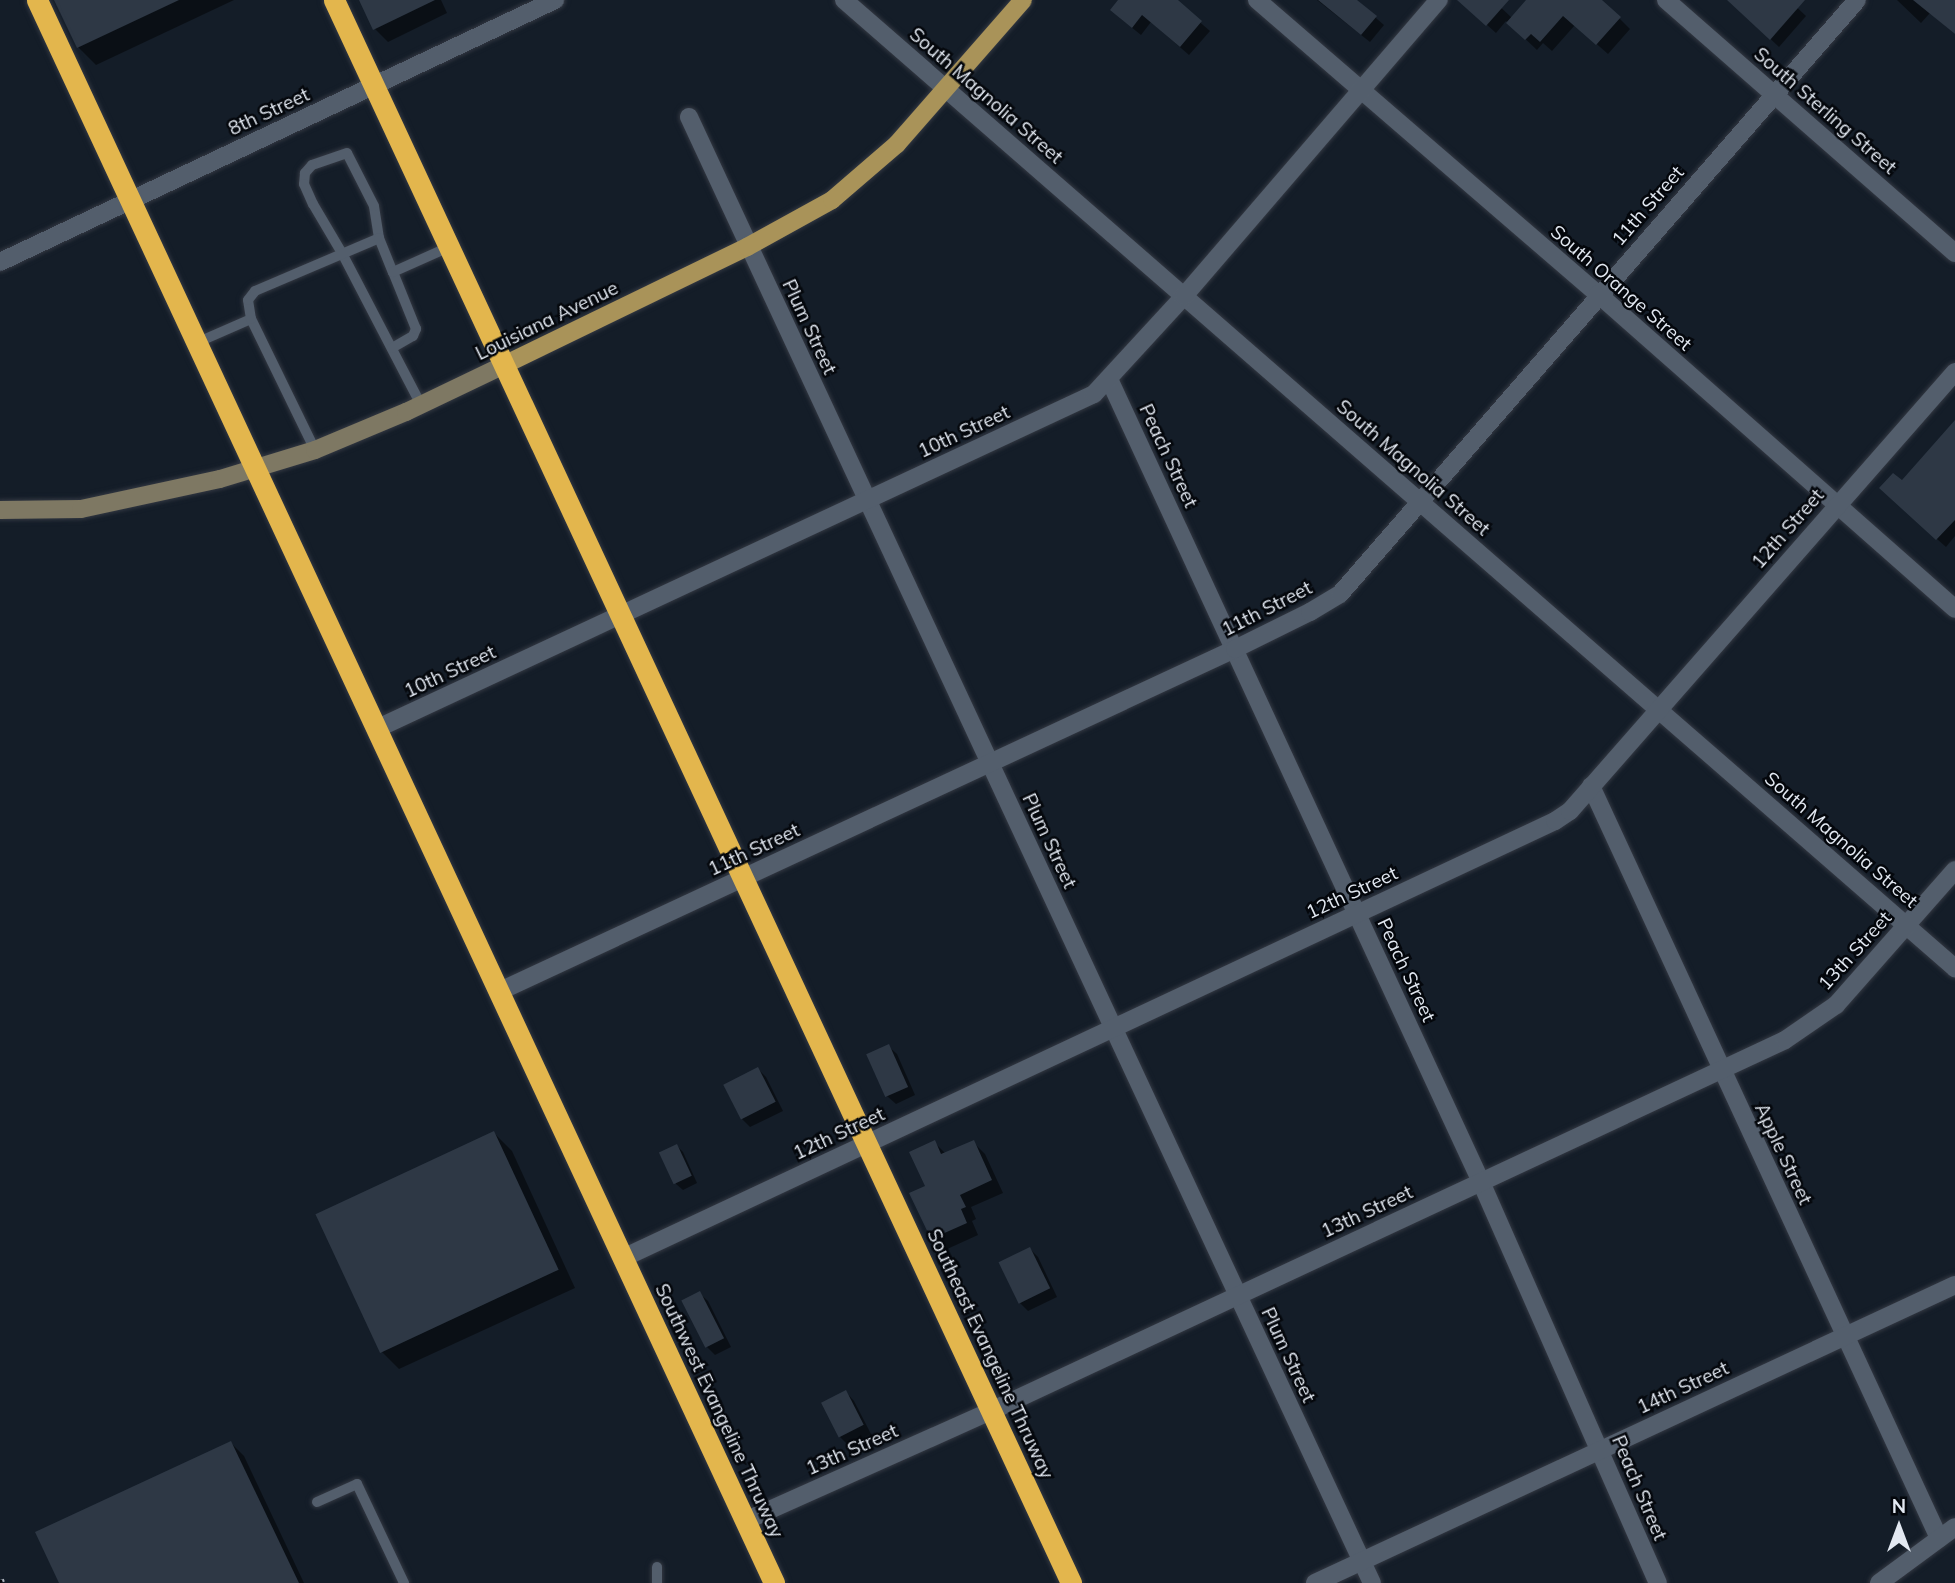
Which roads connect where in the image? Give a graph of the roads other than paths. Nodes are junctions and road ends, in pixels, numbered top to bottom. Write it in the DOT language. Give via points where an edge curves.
graph roads {
  1 [pos="37,0"];
  2 [pos="334,0"];
  3 [pos="555,0"];
  4 [pos="844,0"];
  5 [pos="1023,0"];
  6 [pos="1257,0"];
  7 [pos="1439,0"];
  8 [pos="1666,0"];
  9 [pos="1857,0"];
  10 [pos="374,86"];
  11 [pos="946,89"];
  12 [pos="1361,90"];
  13 [pos="1774,94"];
  14 [pos="689,117"];
  15 [pos="130,201"];
  16 [pos="379,238"];
  17 [pos="449,247"];
  18 [pos="747,247"];
  19 [pos="1955,253"];
  20 [pos="344,255"];
  21 [pos="0,262"];
  22 [pos="393,272"];
  23 [pos="1598,295"];
  24 [pos="1184,296"];
  25 [pos="251,319"];
  26 [pos="196,343"];
  27 [pos="392,348"];
  28 [pos="504,365"];
  29 [pos="1955,372"];
  30 [pos="1109,379"];
  31 [pos="421,405"];
  32 [pos="315,450"];
  33 [pos="256,468"];
  34 [pos="867,499"];
  35 [pos="1420,502"];
  36 [pos="1836,506"];
  37 [pos="0,510"];
  38 [pos="1955,609"];
  39 [pos="621,616"];
  40 [pos="1235,649"];
  41 [pos="1659,709"];
  42 [pos="376,729"];
  43 [pos="990,763"];
  44 [pos="1591,786"];
  45 [pos="1955,870"];
  46 [pos="743,878"];
  47 [pos="1357,914"];
  48 [pos="1907,925"];
  49 [pos="1955,968"];
  50 [pos="498,992"];
  51 [pos="1112,1029"];
  52 [pos="1722,1070"];
  53 [pos="867,1144"];
  54 [pos="1481,1182"];
  55 [pos="623,1258"];
  56 [pos="1955,1286"];
  57 [pos="1237,1295"];
  58 [pos="1844,1336"];
  59 [pos="991,1411"];
  60 [pos="1600,1449"];
  61 [pos="317,1502"];
  62 [pos="745,1521"];
  63 [pos="1955,1527"];
  64 [pos="1939,1538"];
  65 [pos="1362,1561"];
  66 [pos="657,1567"];
  67 [pos="1885,1581"];
  68 [pos="404,1583"];
  69 [pos="657,1583"];
  70 [pos="774,1583"];
  71 [pos="1071,1583"];
  72 [pos="1315,1583"];
  73 [pos="1371,1583"];
  74 [pos="1658,1583"];
  1 -- 15 [label="highway, Southwest Evangeline Thruway"];
  2 -- 10 [label="highway, Southeast Evangeline Thruway"];
  3 -- 10 [label="street, 8th Street"];
  4 -- 11 [label="street, South Magnolia Street"];
  5 -- 11 [label="main road, Louisiana Avenue"];
  6 -- 12 [label="street, South Orange Street"];
  7 -- 12 [label="street, 10th Street"];
  8 -- 13 [label="street, South Sterling Street"];
  9 -- 13 [label="street, 11th Street"];
  10 -- 15 [label="street, 8th Street"];
  10 -- 17 [label="highway, Southeast Evangeline Thruway"];
  11 -- 18 [label="main road, Louisiana Avenue" via="897,144 841,192"];
  11 -- 24 [label="street, South Magnolia Street"];
  12 -- 23 [label="street, South Orange Street"];
  12 -- 24 [label="street, 10th Street"];
  13 -- 19 [label="street, South Sterling Street"];
  13 -- 23 [label="street, 11th Street"];
  14 -- 18 [label="street, Plum Street"];
  15 -- 21 [label="street, 8th Street"];
  15 -- 26 [label="highway, Southwest Evangeline Thruway"];
  16 -- 20 [label="lane"];
  16 -- 20 [label="lane" via="374,206 347,153 312,165 304,184"];
  16 -- 22 [label="lane"];
  17 -- 22 [label="lane"];
  17 -- 28 [label="highway, Southeast Evangeline Thruway"];
  18 -- 28 [label="main road, Louisiana Avenue"];
  18 -- 34 [label="street, Plum Street"];
  20 -- 25 [label="lane" via="255,291 248,300"];
  20 -- 27 [label="lane"];
  22 -- 27 [label="lane" via="416,329 413,336"];
  23 -- 35 [label="street, 11th Street"];
  23 -- 36 [label="street, South Orange Street"];
  24 -- 30 [label="street, 10th Street"];
  24 -- 35 [label="street, South Magnolia Street"];
  25 -- 26 [label="lane"];
  25 -- 32 [label="lane"];
  26 -- 33 [label="highway, Southwest Evangeline Thruway"];
  27 -- 31 [label="lane"];
  28 -- 31 [label="main road, Louisiana Avenue"];
  28 -- 39 [label="highway, Southeast Evangeline Thruway"];
  29 -- 36 [label="street, 12th Street"];
  30 -- 34 [label="street, 10th Street" via="1075,404"];
  30 -- 40 [label="street, Peach Street"];
  31 -- 32 [label="main road, Louisiana Avenue"];
  32 -- 33 [label="main road, Louisiana Avenue"];
  33 -- 37 [label="main road, Louisiana Avenue" via="81,509"];
  33 -- 42 [label="highway, Southwest Evangeline Thruway"];
  34 -- 39 [label="street, 10th Street"];
  34 -- 43 [label="street, Plum Street"];
  35 -- 40 [label="street, 11th Street" via="1340,594"];
  35 -- 41 [label="street, South Magnolia Street"];
  36 -- 38 [label="street, South Orange Street"];
  36 -- 41 [label="street, 12th Street"];
  39 -- 42 [label="street, 10th Street"];
  39 -- 46 [label="highway, Southeast Evangeline Thruway"];
  40 -- 43 [label="street, 11th Street"];
  40 -- 47 [label="street, Peach Street"];
  41 -- 44 [label="street, 12th Street"];
  41 -- 48 [label="street, South Magnolia Street"];
  42 -- 50 [label="highway, Southwest Evangeline Thruway"];
  43 -- 46 [label="street, 11th Street"];
  43 -- 51 [label="street, Plum Street"];
  44 -- 47 [label="street, 12th Street" via="1555,821"];
  44 -- 52 [label="street, Apple Street"];
  45 -- 48 [label="street, 13th Street"];
  46 -- 50 [label="street, 11th Street"];
  46 -- 53 [label="highway, Southeast Evangeline Thruway"];
  47 -- 51 [label="street, 12th Street"];
  47 -- 54 [label="street, Peach Street"];
  48 -- 49 [label="street, South Magnolia Street"];
  48 -- 52 [label="street, 13th Street" via="1822,1017"];
  50 -- 55 [label="highway, Southwest Evangeline Thruway"];
  51 -- 53 [label="street, 12th Street"];
  51 -- 57 [label="street, Plum Street"];
  52 -- 54 [label="street, 13th Street"];
  52 -- 58 [label="street, Apple Street"];
  53 -- 55 [label="street, 12th Street"];
  53 -- 59 [label="highway, Southeast Evangeline Thruway"];
  54 -- 57 [label="street, 13th Street"];
  54 -- 60 [label="street, Peach Street"];
  55 -- 62 [label="highway, Southwest Evangeline Thruway"];
  56 -- 58 [label="street, 14th Street"];
  57 -- 59 [label="street, 13th Street"];
  57 -- 65 [label="street, Plum Street"];
  58 -- 60 [label="street, 14th Street"];
  58 -- 64 [label="street, Apple Street"];
  59 -- 62 [label="street, 13th Street"];
  59 -- 71 [label="highway, Southeast Evangeline Thruway"];
  60 -- 65 [label="street, 14th Street"];
  60 -- 74 [label="street, Peach Street"];
  61 -- 68 [label="lane" via="357,1484"];
  62 -- 70 [label="highway, Southwest Evangeline Thruway"];
  63 -- 64 [label="street"];
  64 -- 67 [label="street"];
  65 -- 72 [label="street, 14th Street"];
  65 -- 73 [label="street, Plum Street"];
  66 -- 69 [label="lane"];
}
